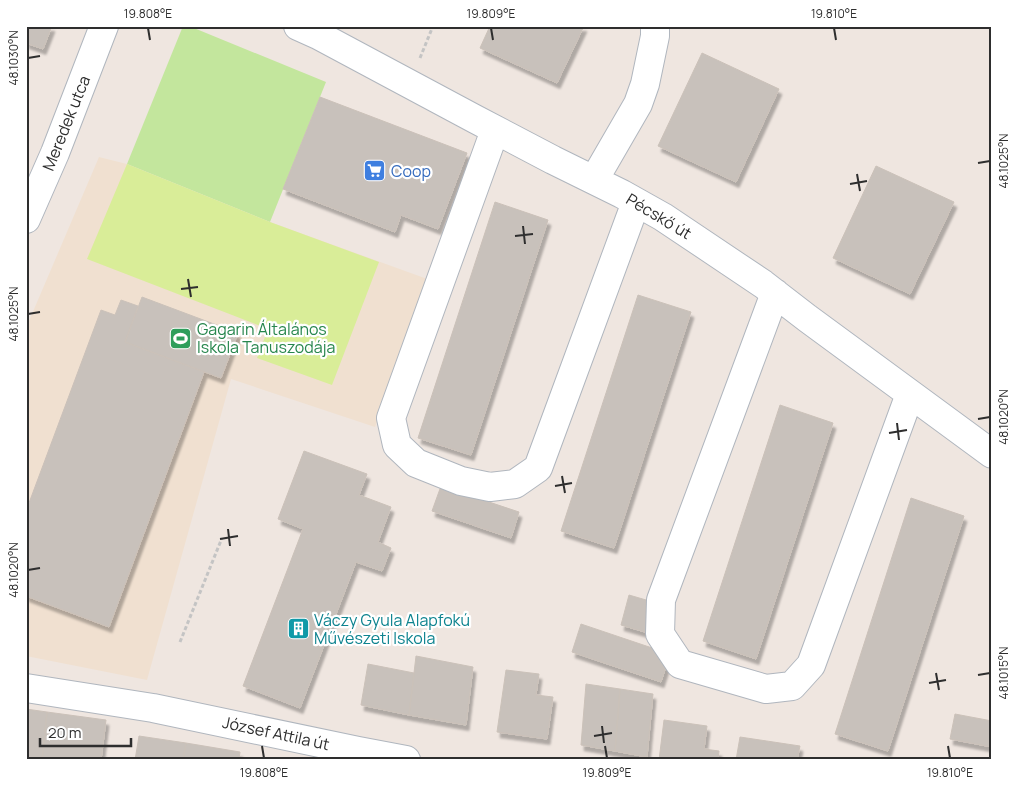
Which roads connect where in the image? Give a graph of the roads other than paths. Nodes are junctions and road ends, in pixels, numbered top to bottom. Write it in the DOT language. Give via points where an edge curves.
graph roads {
  1 [pos="104,26"];
  2 [pos="298,26"];
  3 [pos="655,26"];
  4 [pos="495,130"];
  5 [pos="594,180"];
  6 [pos="636,202"];
  7 [pos="26,219"];
  8 [pos="775,293"];
  9 [pos="910,394"];
  10 [pos="992,454"];
  11 [pos="26,688"];
  12 [pos="406,760"];
  1 -- 7 [label="street, Meredek utca"];
  2 -- 4 [label="street, Pécskő út"];
  3 -- 5 [label="street" via="646,84"];
  4 -- 5 [label="street, Pécskő út"];
  4 -- 6 [label="street" via="391,418 397,445 416,463 461,481 490,487 515,484 538,468"];
  5 -- 6 [label="street, Pécskő út"];
  6 -- 8 [label="street, Pécskő út" via="685,231"];
  8 -- 9 [label="street, Pécskő út"];
  8 -- 9 [label="street" via="660,600 660,634 680,664 766,689 792,686 812,665"];
  9 -- 10 [label="street, Pécskő út"];
  11 -- 12 [label="street, József Attila út" via="153,708"];
}
